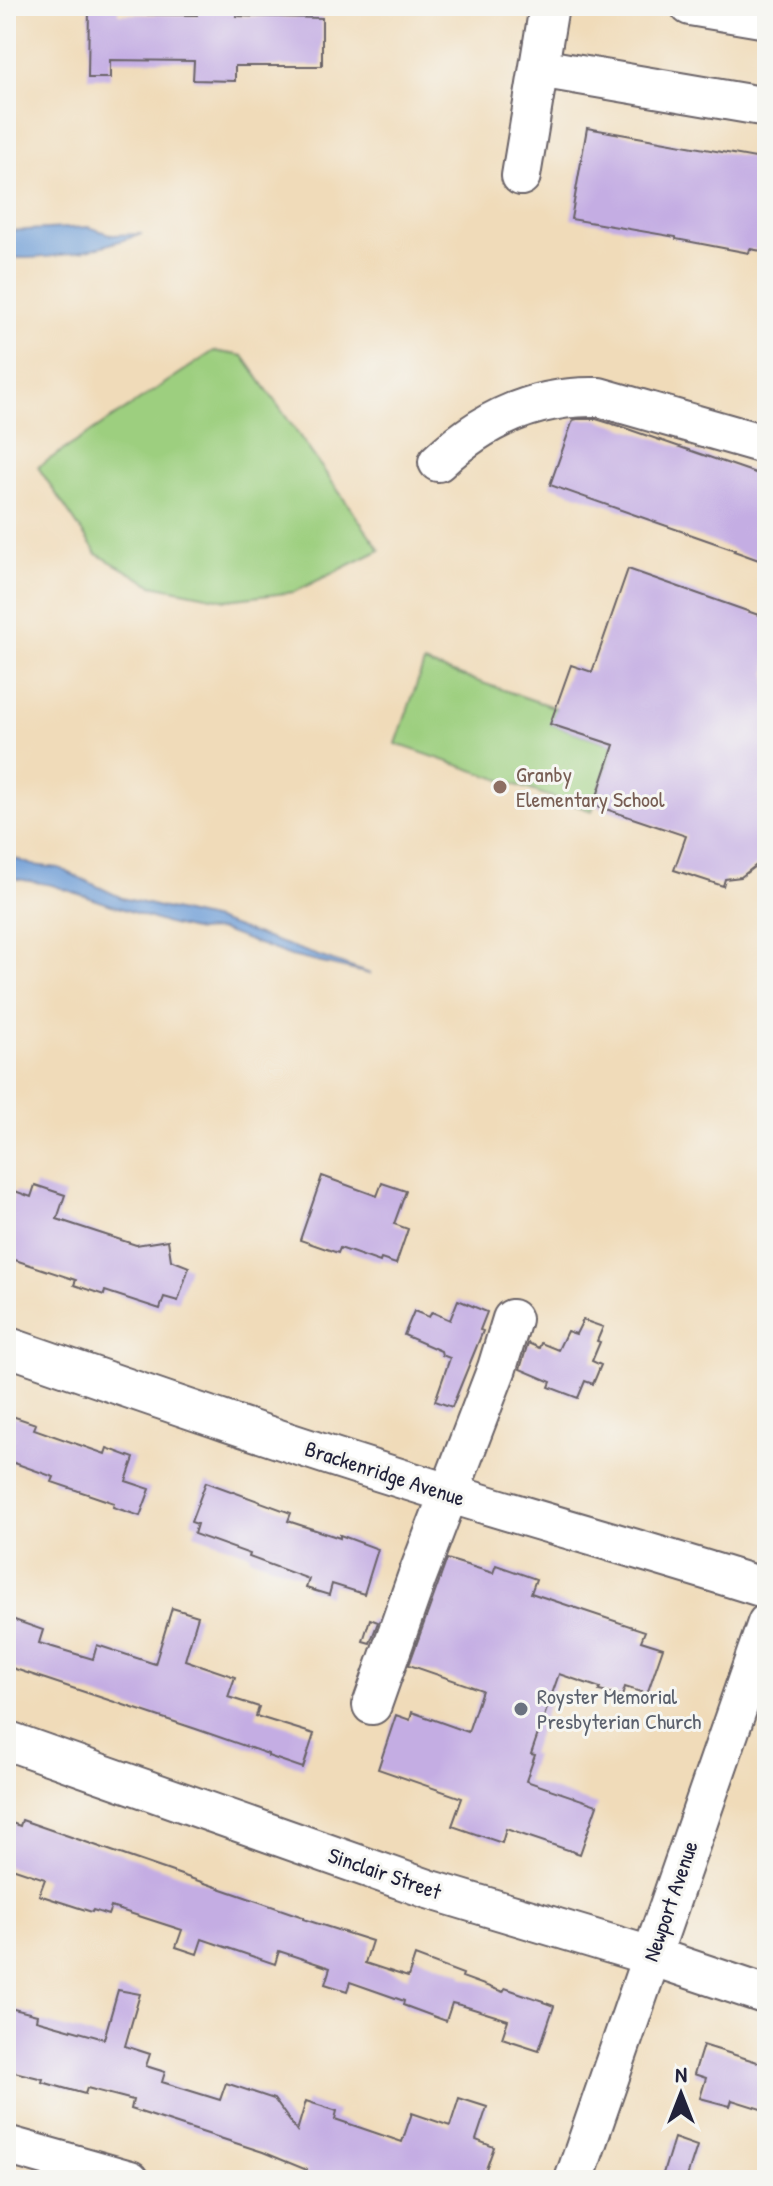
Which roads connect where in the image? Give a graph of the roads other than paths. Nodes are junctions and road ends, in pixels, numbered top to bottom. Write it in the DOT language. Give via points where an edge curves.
graph roads {
  1 [pos="549,6"];
  2 [pos="690,6"];
  3 [pos="767,19"];
  4 [pos="539,68"];
  5 [pos="767,107"];
  6 [pos="521,176"];
  7 [pos="767,445"];
  8 [pos="438,462"];
  9 [pos="512,1319"];
  10 [pos="6,1346"];
  11 [pos="450,1494"];
  12 [pos="767,1589"];
  13 [pos="767,1623"];
  14 [pos="372,1705"];
  15 [pos="6,1740"];
  16 [pos="651,1956"];
  17 [pos="767,1995"];
  18 [pos="6,2145"];
  19 [pos="130,2180"];
  20 [pos="574,2180"];
  1 -- 4 [label="street"];
  2 -- 3 [label="street"];
  4 -- 5 [label="street"];
  4 -- 6 [label="street"];
  7 -- 8 [label="street" via="599,397 572,396 490,422"];
  9 -- 11 [label="street"];
  10 -- 11 [label="street, Brackenridge Avenue"];
  11 -- 12 [label="street, Brackenridge Avenue"];
  11 -- 14 [label="street"];
  13 -- 16 [label="street, Newport Avenue"];
  15 -- 16 [label="street, Sinclair Street" via="428,1889"];
  16 -- 17 [label="street, Sinclair Street"];
  16 -- 20 [label="street, Newport Avenue"];
  18 -- 19 [label="street"];
}
